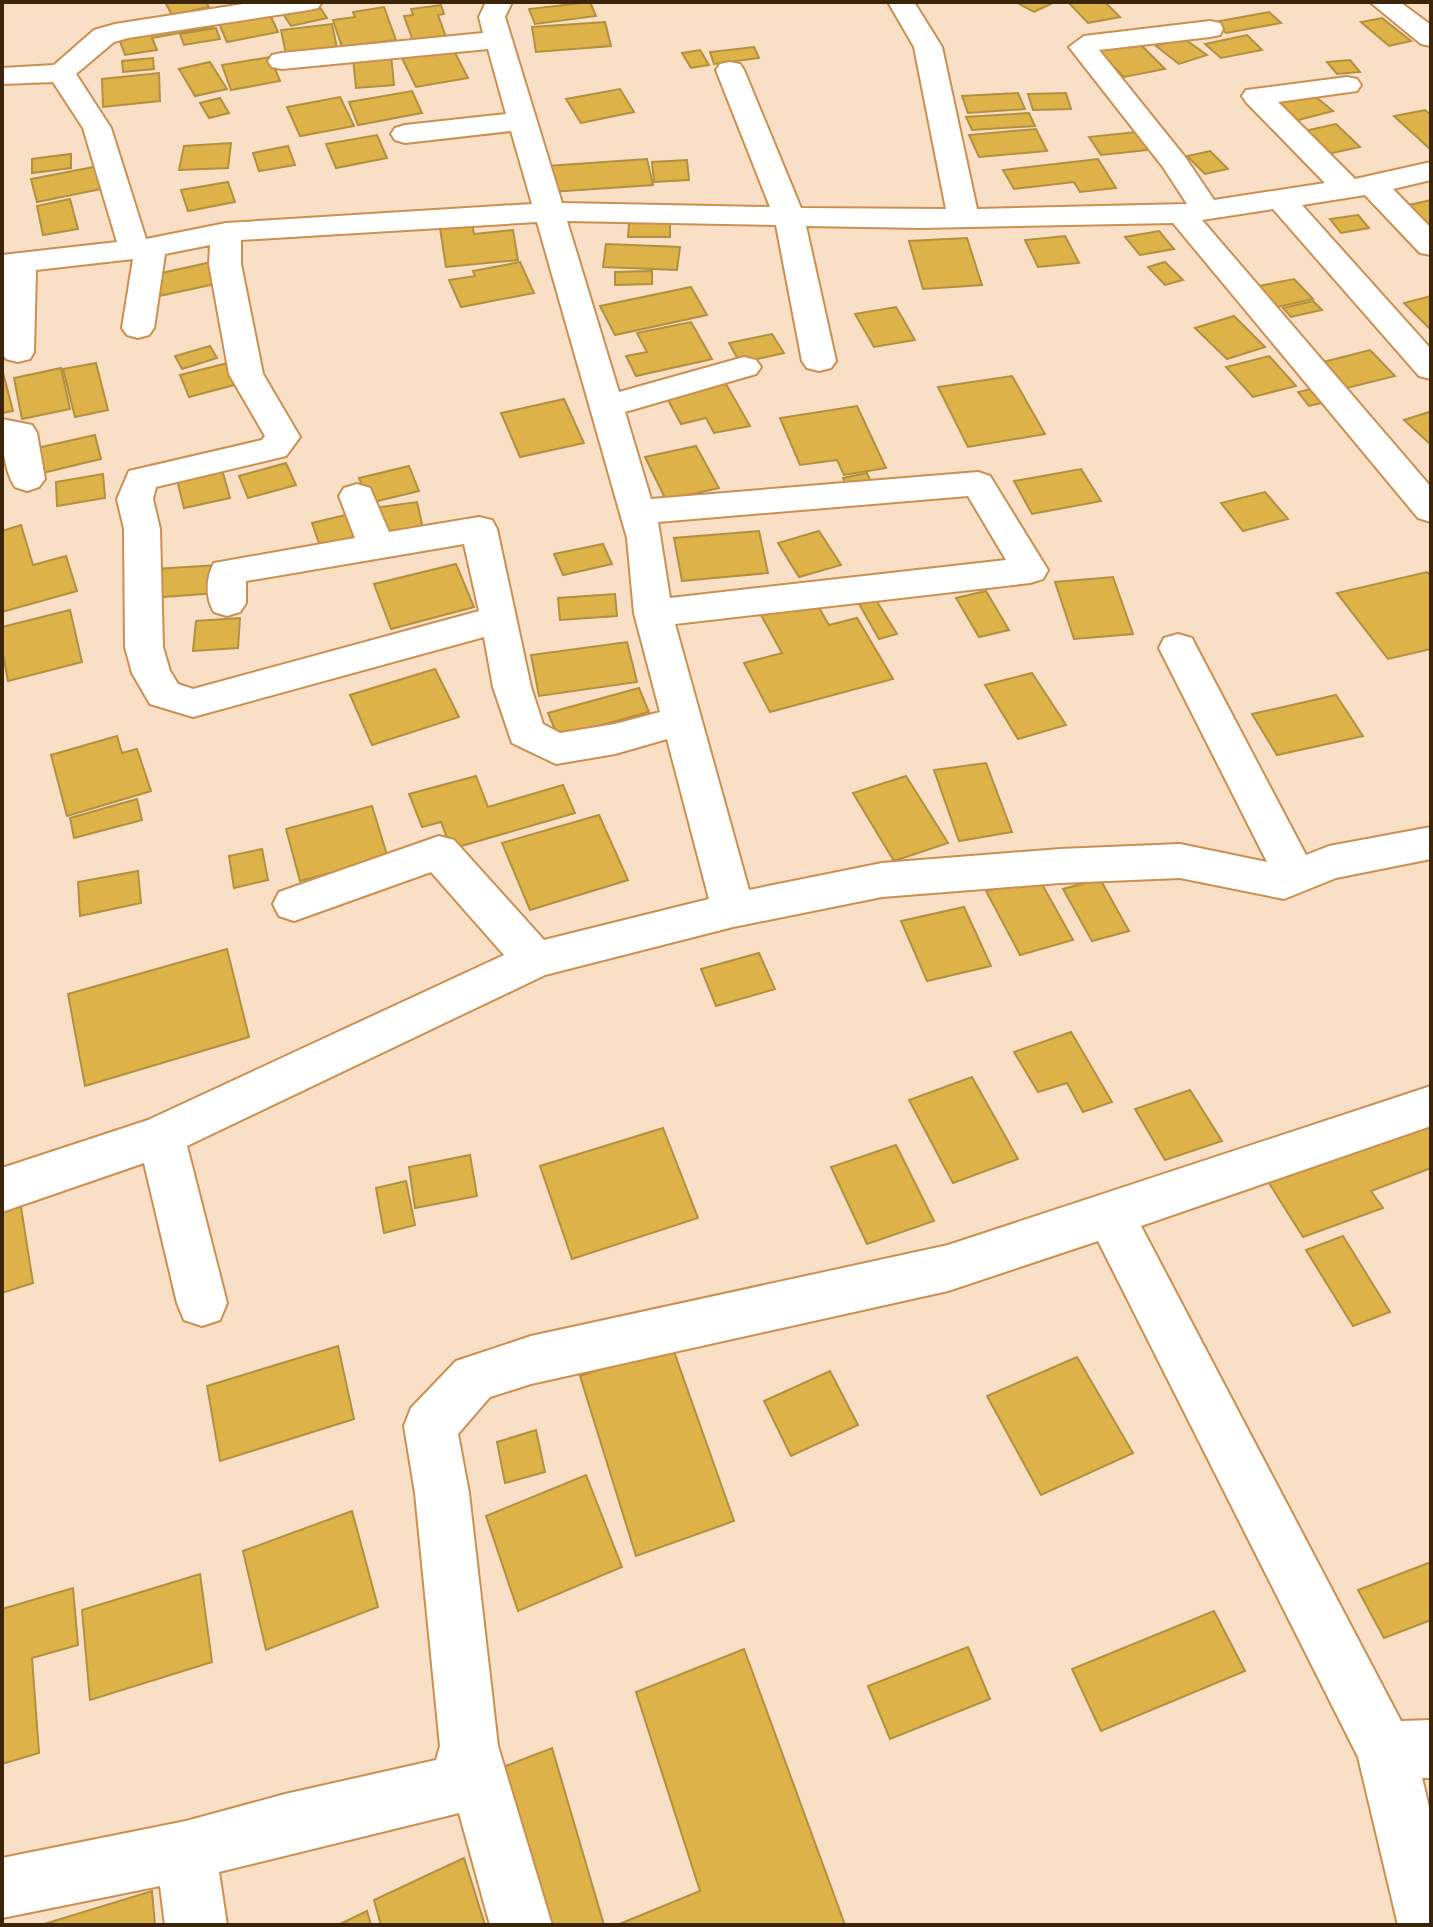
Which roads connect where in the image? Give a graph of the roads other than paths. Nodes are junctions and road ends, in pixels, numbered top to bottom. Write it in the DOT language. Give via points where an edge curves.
graph roads {
  1 [pos="309,2"];
  2 [pos="499,2"];
  3 [pos="901,2"];
  4 [pos="1383,2"];
  5 [pos="1210,29"];
  6 [pos="1431,38"];
  7 [pos="500,40"];
  8 [pos="282,61"];
  9 [pos="730,70"];
  10 [pos="61,73"];
  11 [pos="2,76"];
  12 [pos="1347,85"];
  13 [pos="522,121"];
  14 [pos="405,134"];
  15 [pos="1431,171"];
  16 [pos="1360,186"];
  17 [pos="1280,199"];
  18 [pos="548,212"];
  19 [pos="1194,212"];
  20 [pos="789,216"];
  21 [pos="963,216"];
  22 [pos="226,232"];
  23 [pos="1431,246"];
  24 [pos="142,248"];
  25 [pos="11,263"];
  26 [pos="138,328"];
  27 [pos="18,352"];
  28 [pos="819,361"];
  29 [pos="744,367"];
  30 [pos="1431,369"];
  31 [pos="606,406"];
  32 [pos="2,430"];
  33 [pos="27,479"];
  34 [pos="357,496"];
  35 [pos="1431,510"];
  36 [pos="637,512"];
  37 [pos="376,546"];
  38 [pos="227,603"];
  39 [pos="653,613"];
  40 [pos="500,619"];
  41 [pos="1178,648"];
  42 [pos="683,720"];
  43 [pos="1431,843"];
  44 [pos="1296,877"];
  45 [pos="294,904"];
  46 [pos="733,910"];
  47 [pos="535,960"];
  48 [pos="1431,1106"];
  49 [pos="161,1136"];
  50 [pos="2,1190"];
  51 [pos="1110,1215"];
  52 [pos="202,1303"];
  53 [pos="469,1746"];
  54 [pos="1408,1749"];
  55 [pos="186,1851"];
  56 [pos="2,1888"];
  57 [pos="196,1925"];
  58 [pos="521,1925"];
  59 [pos="1429,1925"];
  1 -- 10 [label="street" via="104,36"];
  2 -- 7 [label="street" via="492,17"];
  3 -- 21 [label="street" via="928,47"];
  4 -- 6 [label="street"];
  5 -- 19 [label="street" via="1083,47 1175,163"];
  7 -- 8 [label="street"];
  7 -- 13 [label="street"];
  9 -- 20 [label="street"];
  10 -- 11 [label="street"];
  10 -- 24 [label="street" via="97,128"];
  12 -- 16 [label="street" via="1256,96"];
  13 -- 14 [label="street"];
  13 -- 18 [label="street"];
  15 -- 16 [label="street"];
  16 -- 17 [label="street"];
  16 -- 23 [label="street"];
  17 -- 19 [label="street"];
  17 -- 30 [label="street"];
  18 -- 20 [label="street"];
  18 -- 22 [label="street"];
  18 -- 31 [label="street"];
  19 -- 21 [label="street"];
  19 -- 35 [label="street"];
  20 -- 21 [label="street"];
  20 -- 28 [label="street"];
  22 -- 24 [label="street"];
  22 -- 40 [label="street" via="225,264 246,374 283,437 274,448 141,479 135,499 142,529 144,647 164,694 193,703"];
  24 -- 25 [label="street"];
  24 -- 26 [label="street"];
  25 -- 27 [label="street"];
  29 -- 31 [label="street"];
  31 -- 36 [label="street"];
  32 -- 33 [label="street" via="20,433"];
  34 -- 37 [label="street"];
  36 -- 39 [label="street"];
  36 -- 39 [label="street" via="978,484 1030,570"];
  37 -- 38 [label="street" via="227,572"];
  37 -- 40 [label="street" via="479,529"];
  39 -- 42 [label="street"];
  40 -- 42 [label="street" via="526,733 556,749"];
  41 -- 44 [label="street"];
  42 -- 46 [label="street"];
  43 -- 44 [label="street" via="1329,863"];
  44 -- 46 [label="street" via="1284,882 1180,861 1060,866 882,880"];
  45 -- 47 [label="street" via="439,852"];
  46 -- 47 [label="street"];
  47 -- 49 [label="street"];
  48 -- 51 [label="street"];
  49 -- 50 [label="street"];
  49 -- 52 [label="street"];
  51 -- 53 [label="street" via="948,1268 531,1360 474,1378 430,1426"];
  51 -- 54 [label="street"];
  53 -- 55 [label="street" via="459,1784"];
  53 -- 58 [label="street"];
  54 -- 59 [label="street"];
  55 -- 56 [label="street"];
  55 -- 57 [label="street"];
}
